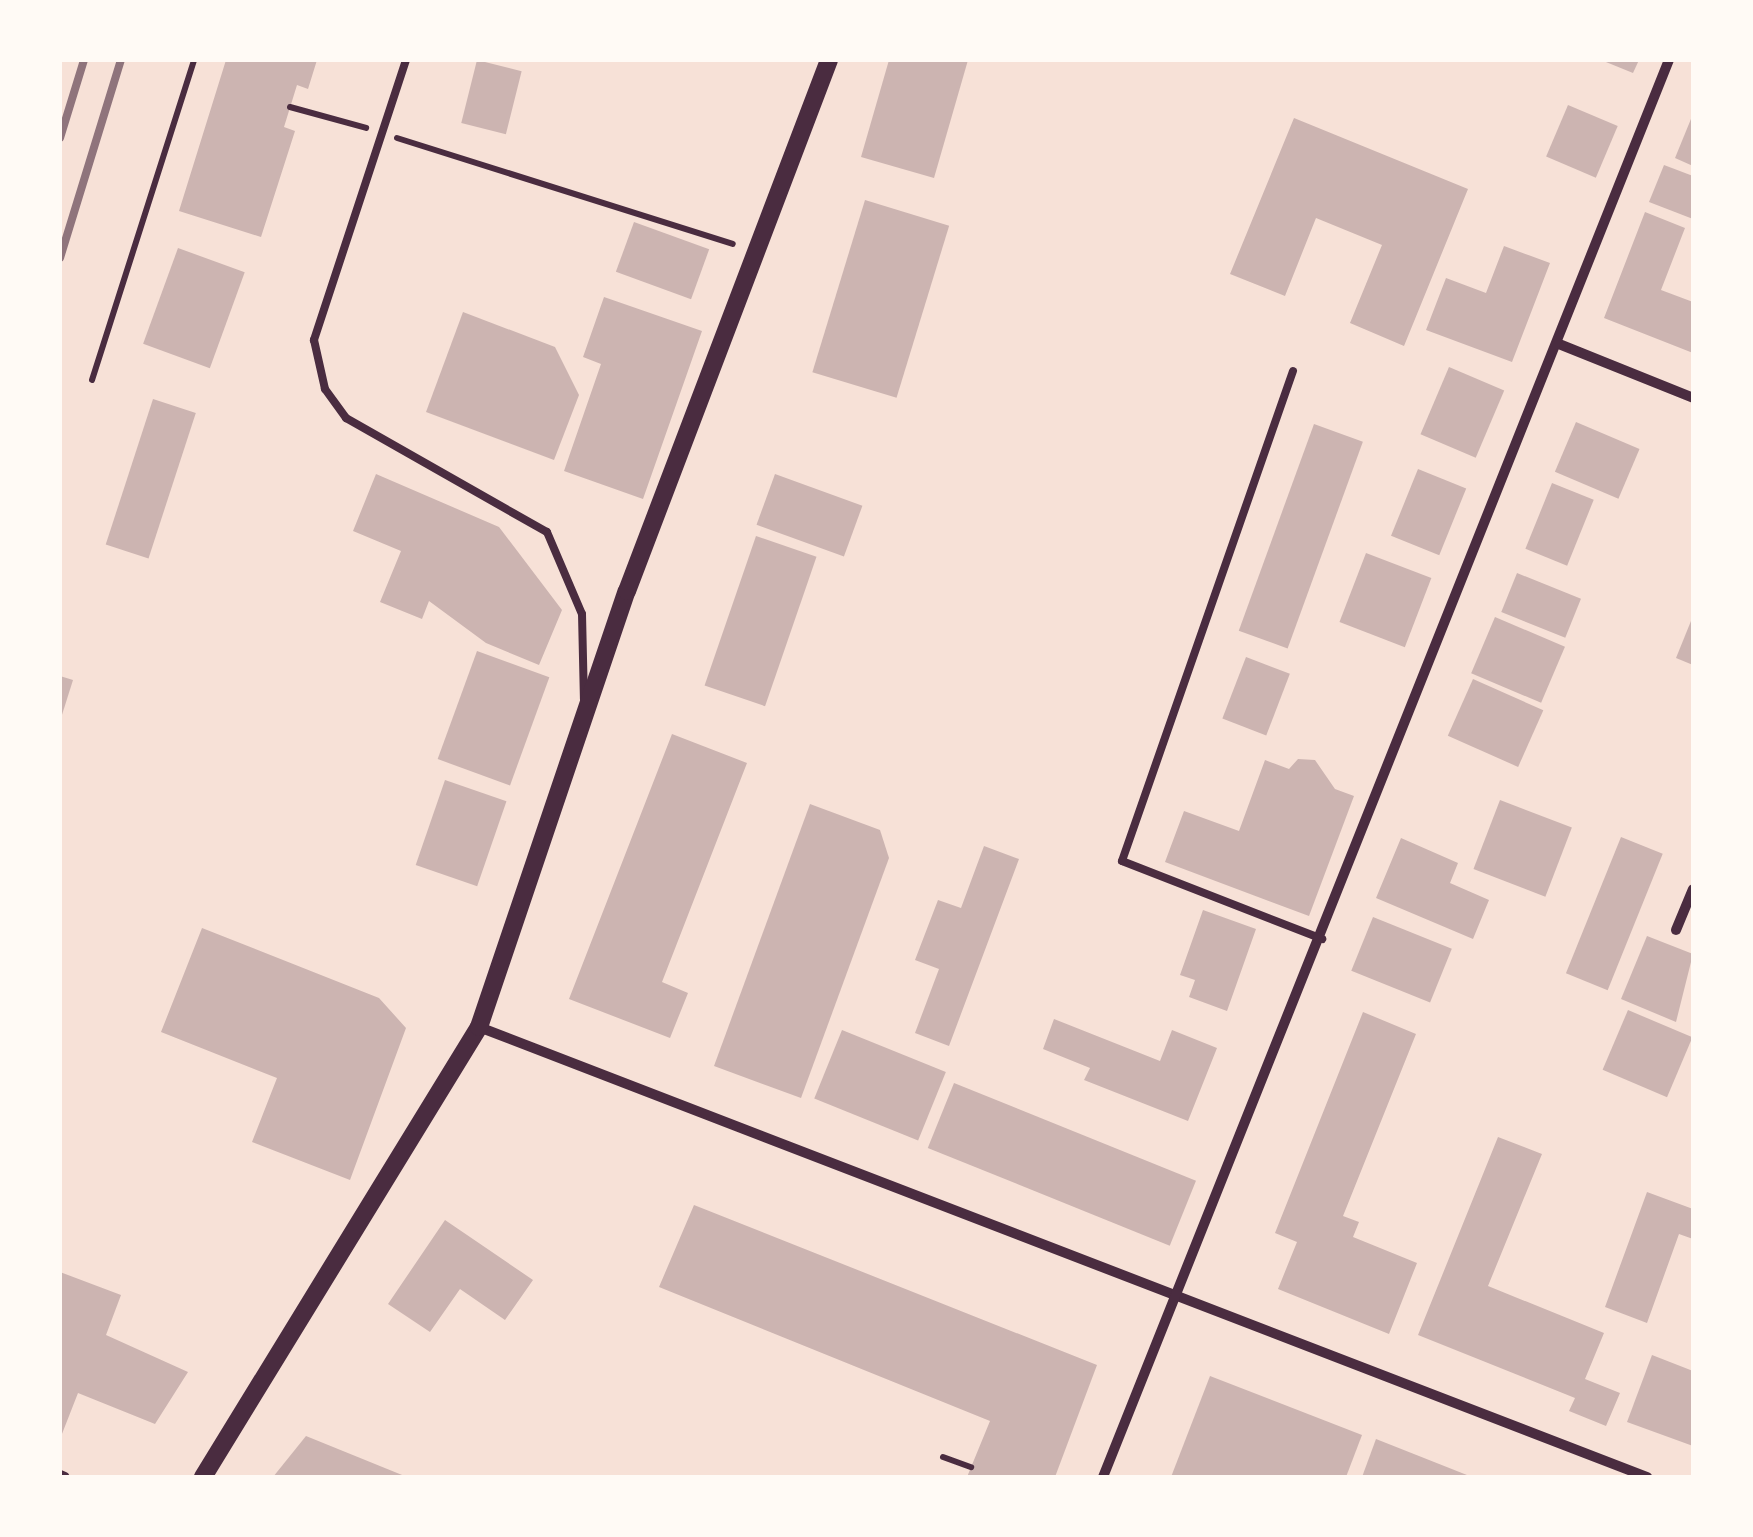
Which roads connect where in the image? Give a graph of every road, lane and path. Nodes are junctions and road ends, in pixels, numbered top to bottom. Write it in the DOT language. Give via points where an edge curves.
graph roads {
  1 [pos="194,60"];
  2 [pos="406,60"];
  3 [pos="829,60"];
  4 [pos="1669,60"];
  5 [pos="290,107"];
  6 [pos="382,133"];
  7 [pos="759,252"];
  8 [pos="1559,344"];
  9 [pos="1293,371"];
  10 [pos="92,380"];
  11 [pos="1693,398"];
  12 [pos="584,720"];
  13 [pos="1693,888"];
  14 [pos="1676,930"];
  15 [pos="1322,939"];
  16 [pos="478,1028"];
  17 [pos="1171,1292"];
  18 [pos="942,1457"];
  19 [pos="971,1467"];
  20 [pos="202,1477"];
  21 [pos="1103,1477"];
  22 [pos="1647,1477"];
  1 -- 10 [label="path"];
  2 -- 6 [label="lane"];
  3 -- 7 [label="street"];
  4 -- 8 [label="street"];
  5 -- 6 [label="path"];
  6 -- 7 [label="path"];
  6 -- 12 [label="lane" via="314,340 325,389 346,418 547,532 582,614"];
  7 -- 12 [label="street"];
  8 -- 11 [label="street"];
  8 -- 15 [label="street"];
  9 -- 15 [label="lane" via="1122,861"];
  12 -- 16 [label="street"];
  13 -- 14 [label="street"];
  15 -- 17 [label="street"];
  16 -- 17 [label="street"];
  16 -- 20 [label="street"];
  17 -- 21 [label="street"];
  17 -- 22 [label="street"];
  18 -- 19 [label="path"];
}
